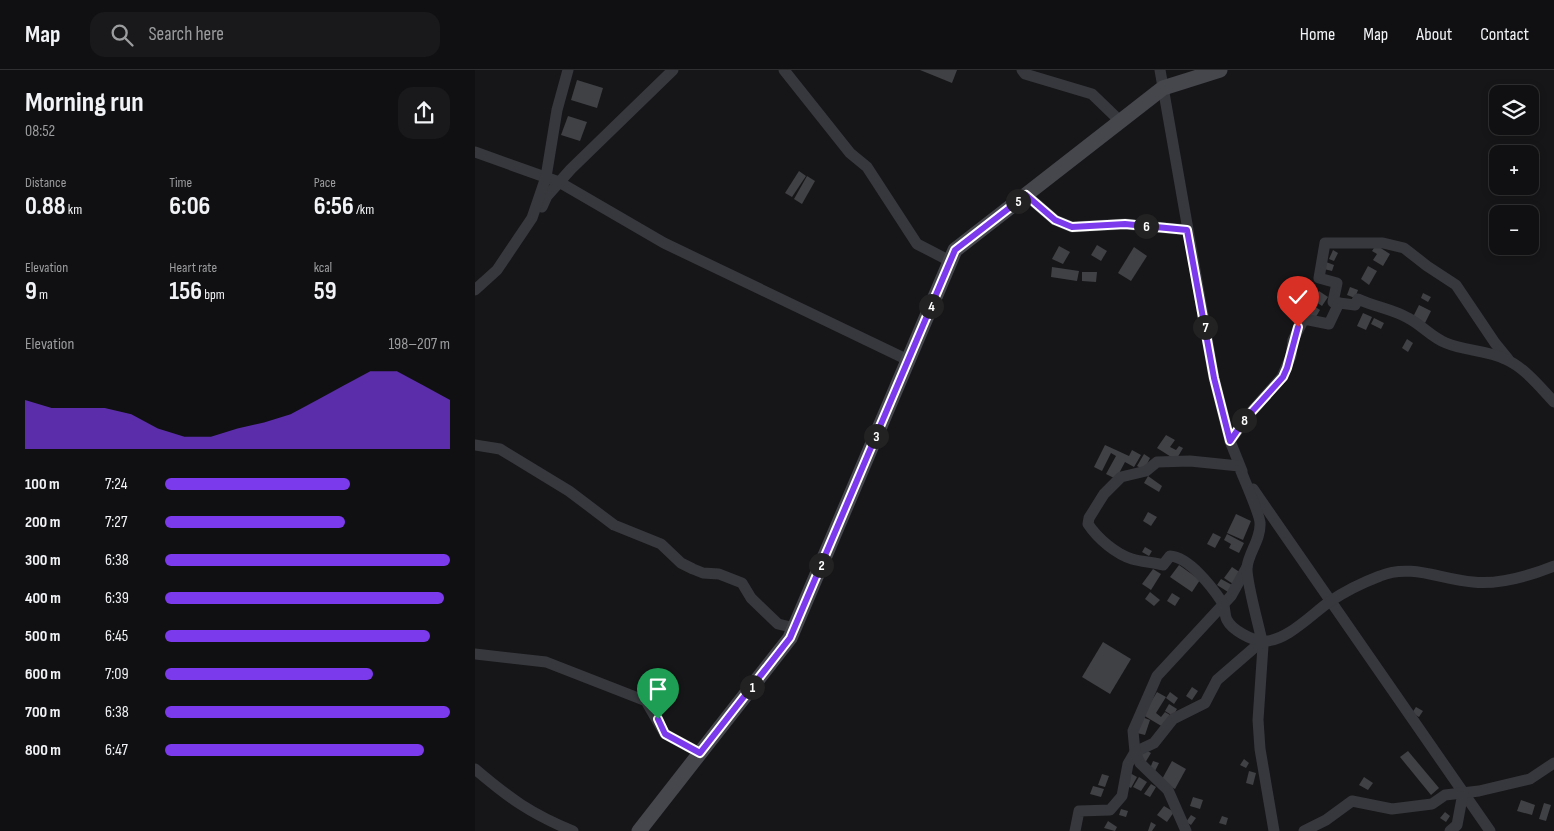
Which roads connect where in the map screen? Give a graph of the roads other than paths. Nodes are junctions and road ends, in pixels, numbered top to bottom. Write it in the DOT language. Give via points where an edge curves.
graph roads {
  1 [pos="568,70"];
  2 [pos="673,70"];
  3 [pos="784,70"];
  4 [pos="1022,70"];
  5 [pos="1160,70"];
  6 [pos="1220,70"];
  7 [pos="1163,88"];
  8 [pos="1121,121"];
  9 [pos="475,152"];
  10 [pos="546,177"];
  11 [pos="559,182"];
  12 [pos="1026,195"];
  13 [pos="1187,230"];
  14 [pos="523,232"];
  15 [pos="950,262"];
  16 [pos="475,290"];
  17 [pos="1339,303"];
  18 [pos="908,360"];
  19 [pos="1511,362"];
  20 [pos="1554,402"];
  21 [pos="1230,441"];
  22 [pos="475,445"];
  23 [pos="1239,466"];
  24 [pos="1554,566"];
  25 [pos="1247,567"];
  26 [pos="1330,602"];
  27 [pos="1224,604"];
  28 [pos="795,628"];
  29 [pos="1262,641"];
  30 [pos="475,654"];
  31 [pos="1135,752"];
  32 [pos="700,753"];
  33 [pos="1554,763"];
  34 [pos="475,769"];
  35 [pos="1463,793"];
  36 [pos="1274,830"];
  37 [pos="573,831"];
  38 [pos="639,831"];
  39 [pos="1075,831"];
  40 [pos="1185,831"];
  41 [pos="1304,831"];
  42 [pos="1450,831"];
  43 [pos="1490,831"];
  1 -- 10 [label="street" via="557,110"];
  2 -- 11 [label="street"];
  3 -- 15 [label="street" via="850,152 867,167 917,244"];
  4 -- 8 [label="street" via="1025,74 1092,94"];
  5 -- 7 [label="street"];
  6 -- 7 [label="main road"];
  7 -- 8 [label="main road"];
  7 -- 13 [label="street"];
  8 -- 12 [label="main road"];
  9 -- 10 [label="street"];
  10 -- 11 [label="street"];
  10 -- 14 [label="street" via="532,218"];
  11 -- 14 [label="street" via="547,196 535,221"];
  11 -- 18 [label="street" via="664,243"];
  12 -- 13 [label="street" via="1055,220 1072,227 1125,224"];
  12 -- 15 [label="main road" via="955,250"];
  13 -- 21 [label="street" via="1214,378"];
  14 -- 16 [label="street" via="497,270"];
  15 -- 18 [label="main road"];
  17 -- 19 [label="street" via="1355,305 1358,299 1378,308 1387,308 1410,319 1434,338"];
  17 -- 19 [label="street" via="1333,302 1337,283 1319,278 1325,243 1383,242 1404,248 1456,285"];
  17 -- 21 [label="street" via="1329,324 1303,319 1293,340 1283,377"];
  18 -- 28 [label="main road"];
  19 -- 20 [label="street"];
  21 -- 23 [label="street"];
  22 -- 28 [label="street" via="500,449 569,491 615,525 661,544 681,563 703,573 719,574 742,583 751,598 778,624"];
  23 -- 25 [label="street" via="1261,523"];
  23 -- 26 [label="street" via="1266,511"];
  23 -- 27 [label="street" via="1190,461 1157,462 1146,471 1121,476 1104,494 1088,524 1115,550 1133,559 1163,566 1170,556 1178,556 1196,570"];
  24 -- 26 [label="street" via="1482,583 1397,571 1380,576"];
  25 -- 27 [label="street"];
  25 -- 29 [label="street"];
  26 -- 29 [label="street" via="1304,623 1276,639"];
  26 -- 35 [label="street"];
  27 -- 29 [label="street" via="1227,621 1240,632"];
  27 -- 31 [label="street" via="1157,676 1133,731"];
  28 -- 32 [label="main road"];
  29 -- 31 [label="street" via="1217,680 1205,702 1173,719 1155,743"];
  29 -- 36 [label="street" via="1260,749"];
  30 -- 32 [label="street" via="545,662 646,701 665,734"];
  31 -- 39 [label="street" via="1128,764 1122,796 1110,810 1079,811"];
  31 -- 40 [label="street" via="1140,763 1168,790"];
  32 -- 38 [label="main road"];
  33 -- 35 [label="street" via="1530,779"];
  34 -- 37 [label="street" via="527,810"];
  35 -- 41 [label="street" via="1445,795 1433,804 1392,809 1352,801"];
  35 -- 42 [label="street" via="1457,825"];
  35 -- 43 [label="street"];
}
